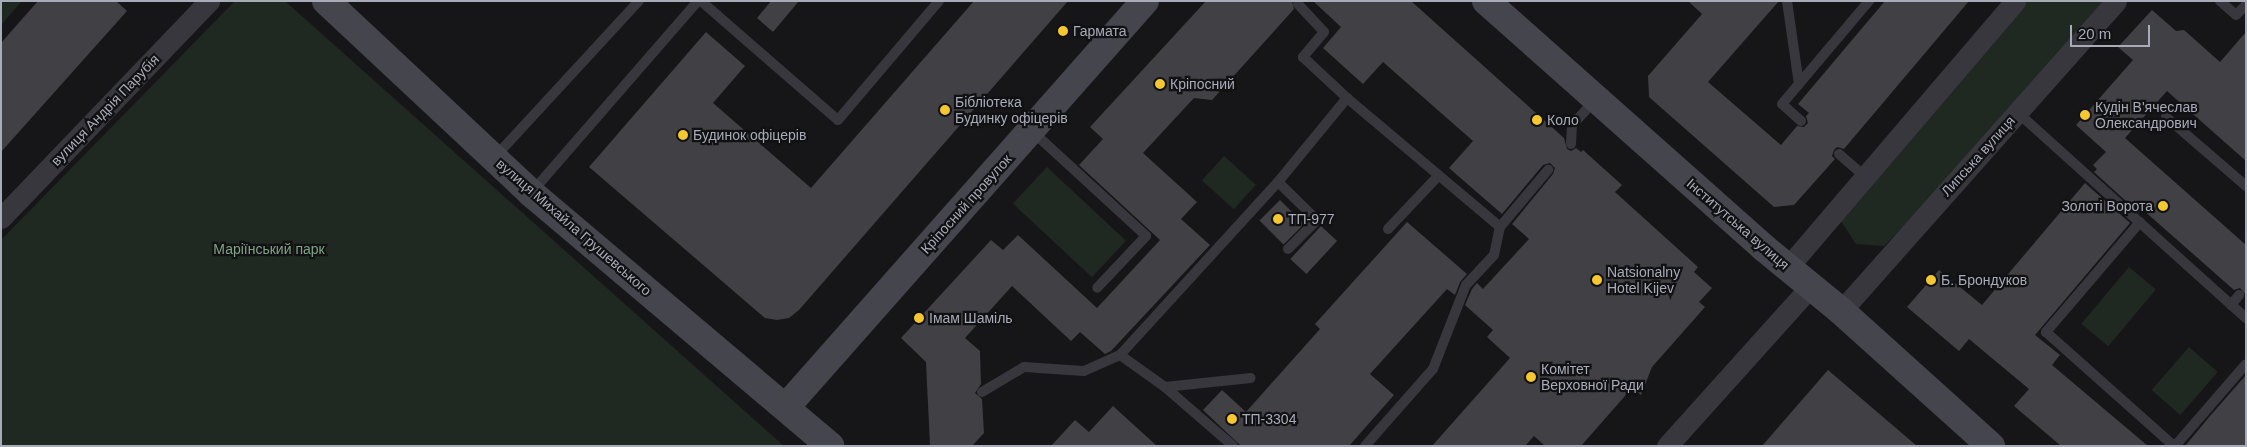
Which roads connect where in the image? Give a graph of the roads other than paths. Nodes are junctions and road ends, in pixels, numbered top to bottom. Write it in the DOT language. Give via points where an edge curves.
graph roads {
  1 [pos="209,1"];
  2 [pos="326,1"];
  3 [pos="639,1"];
  4 [pos="699,1"];
  5 [pos="939,1"];
  6 [pos="1145,1"];
  7 [pos="1486,1"];
  8 [pos="1787,1"];
  9 [pos="1869,1"];
  10 [pos="2015,1"];
  11 [pos="2116,1"];
  12 [pos="2220,1"];
  13 [pos="1298,4"];
  14 [pos="2246,5"];
  15 [pos="2241,16"];
  16 [pos="1799,84"];
  17 [pos="1347,98"];
  18 [pos="1596,99"];
  19 [pos="2017,112"];
  20 [pos="2166,117"];
  21 [pos="1801,121"];
  22 [pos="1031,131"];
  23 [pos="1572,144"];
  24 [pos="1839,154"];
  25 [pos="494,158"];
  26 [pos="1548,170"];
  27 [pos="1439,175"];
  28 [pos="1865,177"];
  29 [pos="1278,182"];
  30 [pos="2246,186"];
  31 [pos="531,193"];
  32 [pos="1,218"];
  33 [pos="2140,222"];
  34 [pos="1500,227"];
  35 [pos="1388,229"];
  36 [pos="1288,249"];
  37 [pos="1788,267"];
  38 [pos="1811,286"];
  39 [pos="1097,288"];
  40 [pos="2240,295"];
  41 [pos="2231,305"];
  42 [pos="1841,311"];
  43 [pos="2246,318"];
  44 [pos="1120,355"];
  45 [pos="2246,364"];
  46 [pos="1251,378"];
  47 [pos="1165,387"];
  48 [pos="982,392"];
  49 [pos="786,407"];
  50 [pos="830,446"];
  51 [pos="1233,446"];
  52 [pos="1365,446"];
  53 [pos="1667,446"];
  54 [pos="1991,446"];
  55 [pos="2174,446"];
  1 -- 32 [label="street, вулиця Андрія Парубія"];
  2 -- 25 [label="street, вулиця Михайла Грушевського"];
  3 -- 25 [label="lane"];
  4 -- 5 [label="lane" via="838,120"];
  4 -- 31 [label="lane"];
  6 -- 22 [label="street, Кріпосний провулок"];
  7 -- 18 [label="street, Інститутська вулиця"];
  8 -- 16 [label="lane"];
  9 -- 16 [label="lane"];
  10 -- 28 [label="street"];
  11 -- 19 [label="street, Липська вулиця"];
  12 -- 15 [label="lane"];
  13 -- 17 [label="lane" via="1324,32 1302,57"];
  14 -- 15 [label="lane"];
  16 -- 21 [label="lane" via="1782,104"];
  17 -- 27 [label="lane"];
  17 -- 29 [label="lane"];
  18 -- 23 [label="lane" via="1572,125"];
  18 -- 37 [label="street, Інститутська вулиця"];
  19 -- 33 [label="lane"];
  19 -- 42 [label="street, Липська вулиця"];
  20 -- 30 [label="lane"];
  22 -- 39 [label="lane" via="1146,236"];
  22 -- 49 [label="street, Кріпосний провулок"];
  24 -- 28 [label="lane"];
  25 -- 31 [label="street, вулиця Михайла Грушевського"];
  26 -- 34 [label="lane"];
  27 -- 34 [label="lane"];
  27 -- 35 [label="lane"];
  28 -- 37 [label="street"];
  29 -- 36 [label="lane" via="1317,220"];
  29 -- 44 [label="lane"];
  31 -- 49 [label="street, вулиця Михайла Грушевського"];
  33 -- 41 [label="lane"];
  33 -- 55 [label="lane" via="2046,332"];
  34 -- 52 [label="lane" via="1494,255 1466,286 1433,369"];
  37 -- 38 [label="street, Інститутська вулиця"];
  38 -- 42 [label="street, Інститутська вулиця"];
  38 -- 53 [label="street"];
  40 -- 41 [label="lane"];
  41 -- 43 [label="lane"];
  42 -- 54 [label="street, Інститутська вулиця"];
  44 -- 47 [label="lane"];
  44 -- 48 [label="lane" via="1084,370 1024,367"];
  45 -- 55 [label="lane"];
  46 -- 47 [label="lane"];
  47 -- 51 [label="lane"];
  49 -- 50 [label="street, вулиця Михайла Грушевського"];
}
